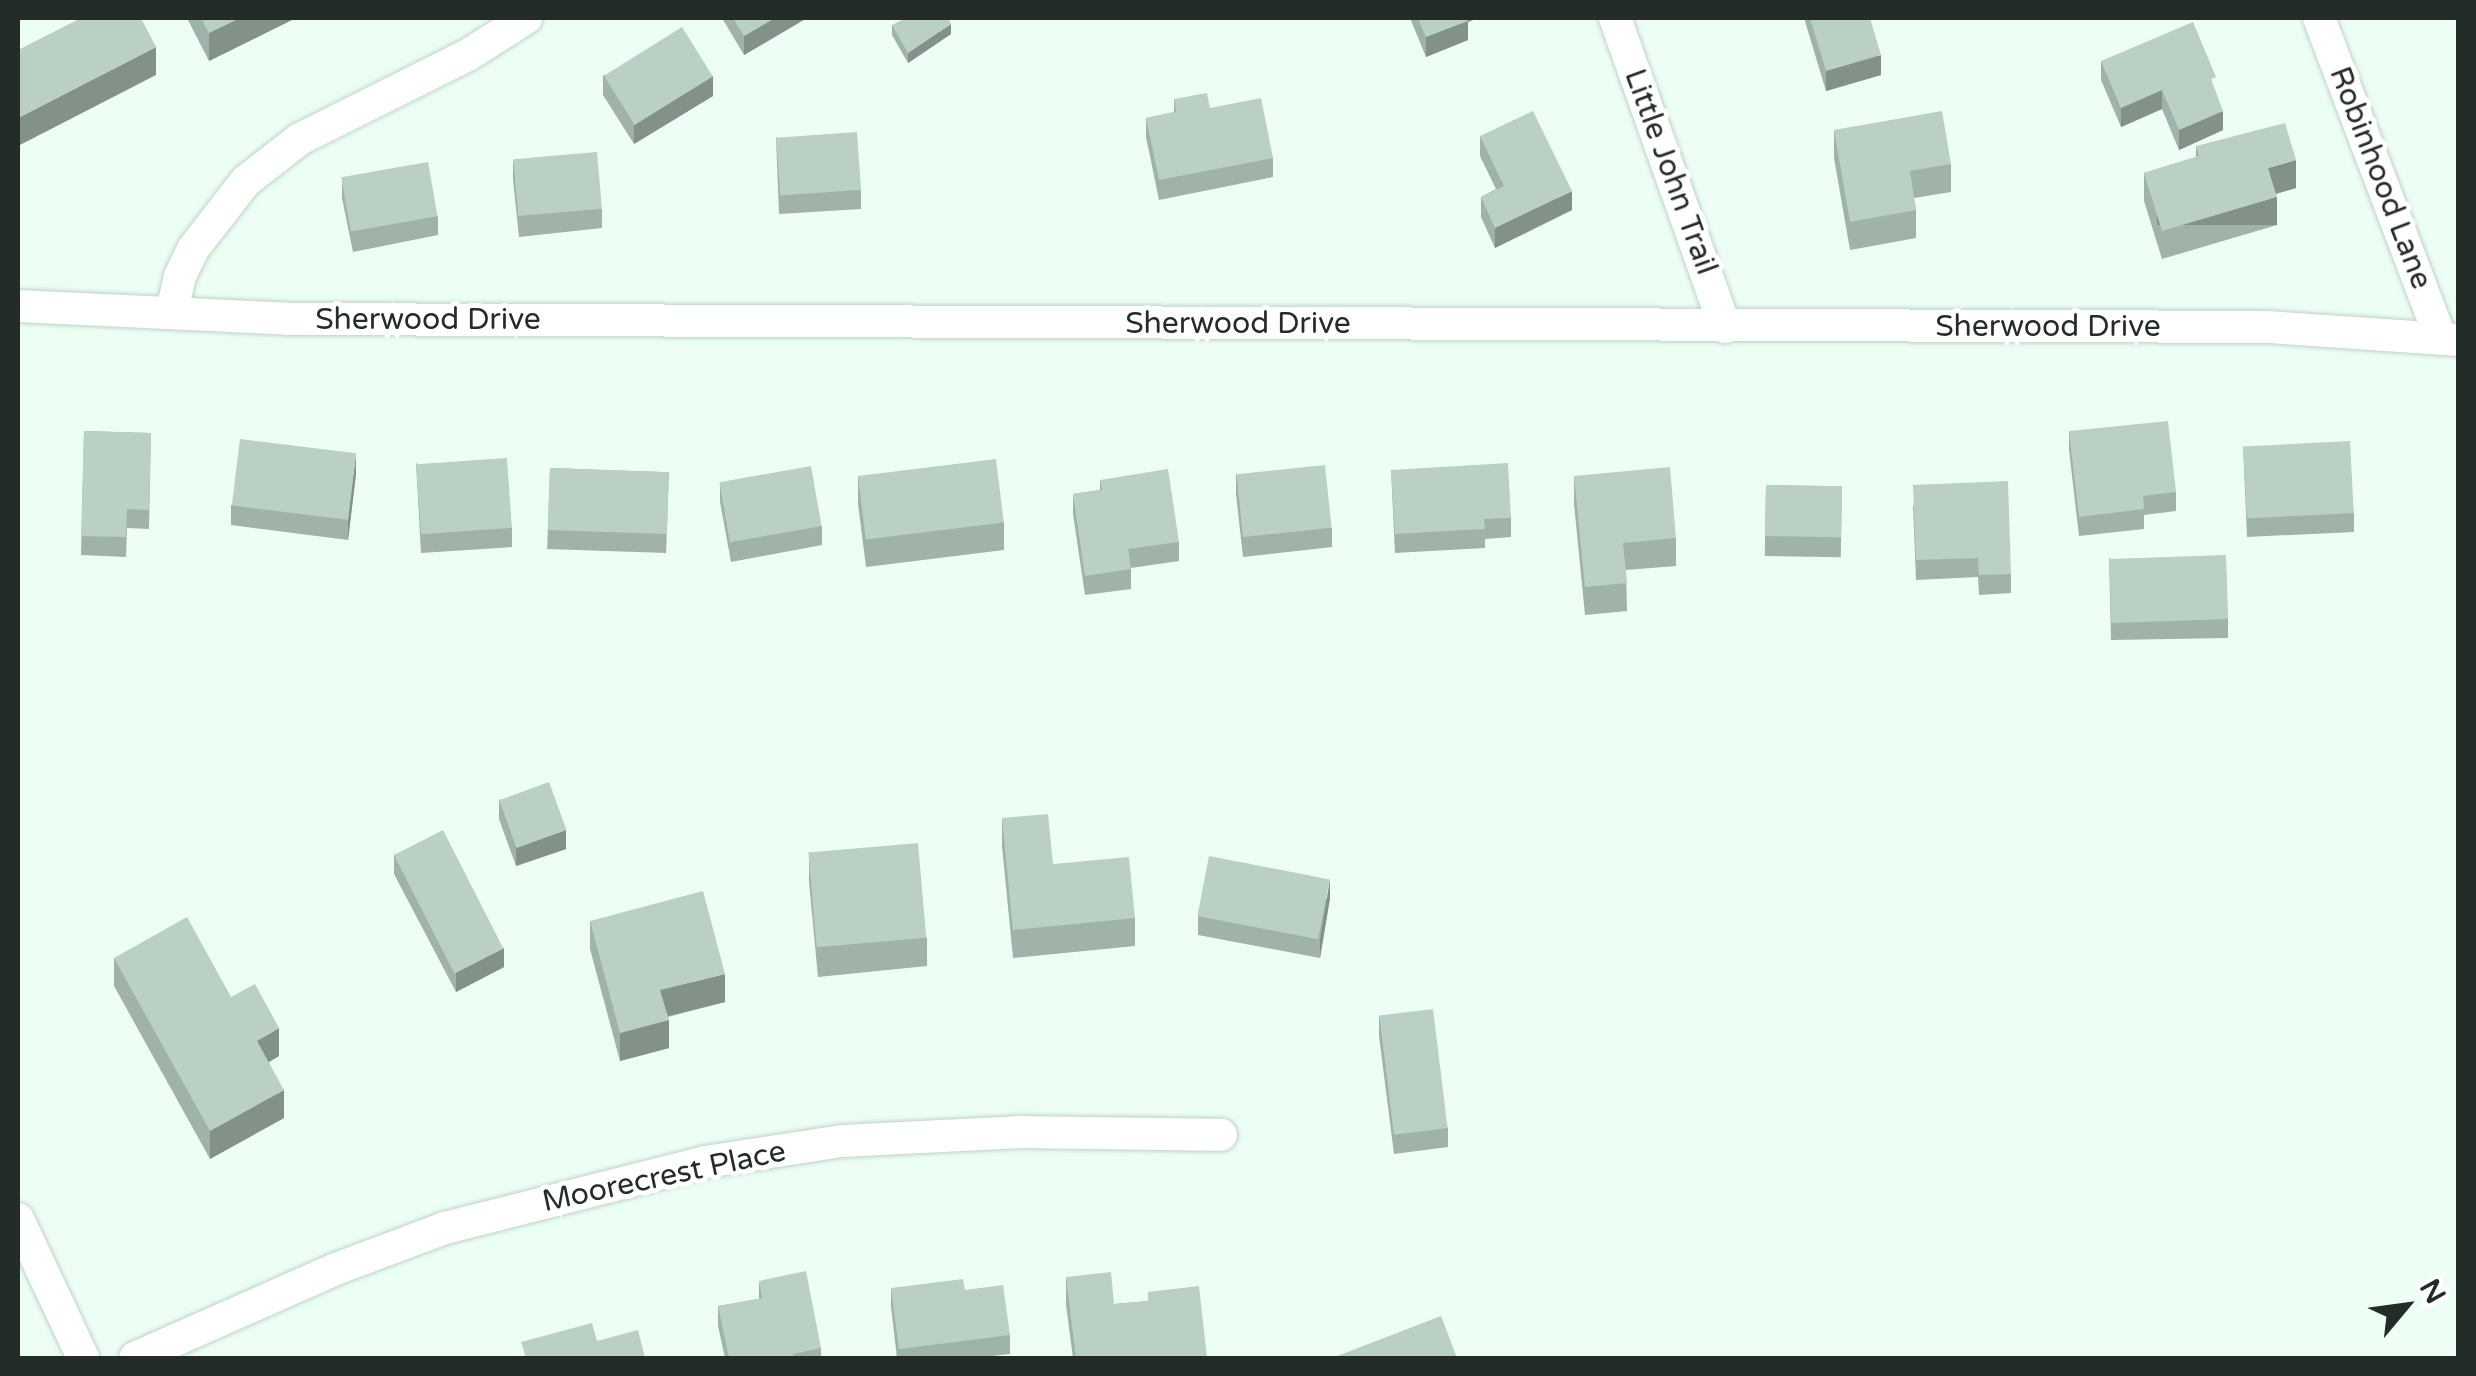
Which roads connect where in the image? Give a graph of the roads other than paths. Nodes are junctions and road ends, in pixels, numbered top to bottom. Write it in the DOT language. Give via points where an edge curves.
graph roads {
  1 [pos="526,18"];
  2 [pos="1615,18"];
  3 [pos="2319,18"];
  4 [pos="18,306"];
  5 [pos="172,312"];
  6 [pos="1725,326"];
  7 [pos="2450,340"];
  8 [pos="1221,1135"];
  9 [pos="18,1219"];
  10 [pos="83,1358"];
  11 [pos="134,1358"];
  1 -- 5 [label="street" via="468,55 300,138 246,182 193,249"];
  2 -- 6 [label="street, Little John Trail"];
  3 -- 7 [label="street, Robinhood Lane"];
  4 -- 5 [label="street, Sherwood Drive"];
  5 -- 6 [label="street, Sherwood Drive" via="289,320"];
  6 -- 7 [label="street, Sherwood Drive" via="2267,326"];
  8 -- 11 [label="street, Moorecrest Place" via="1017,1132 842,1141 705,1162 445,1228"];
  9 -- 10 [label="street"];
}
